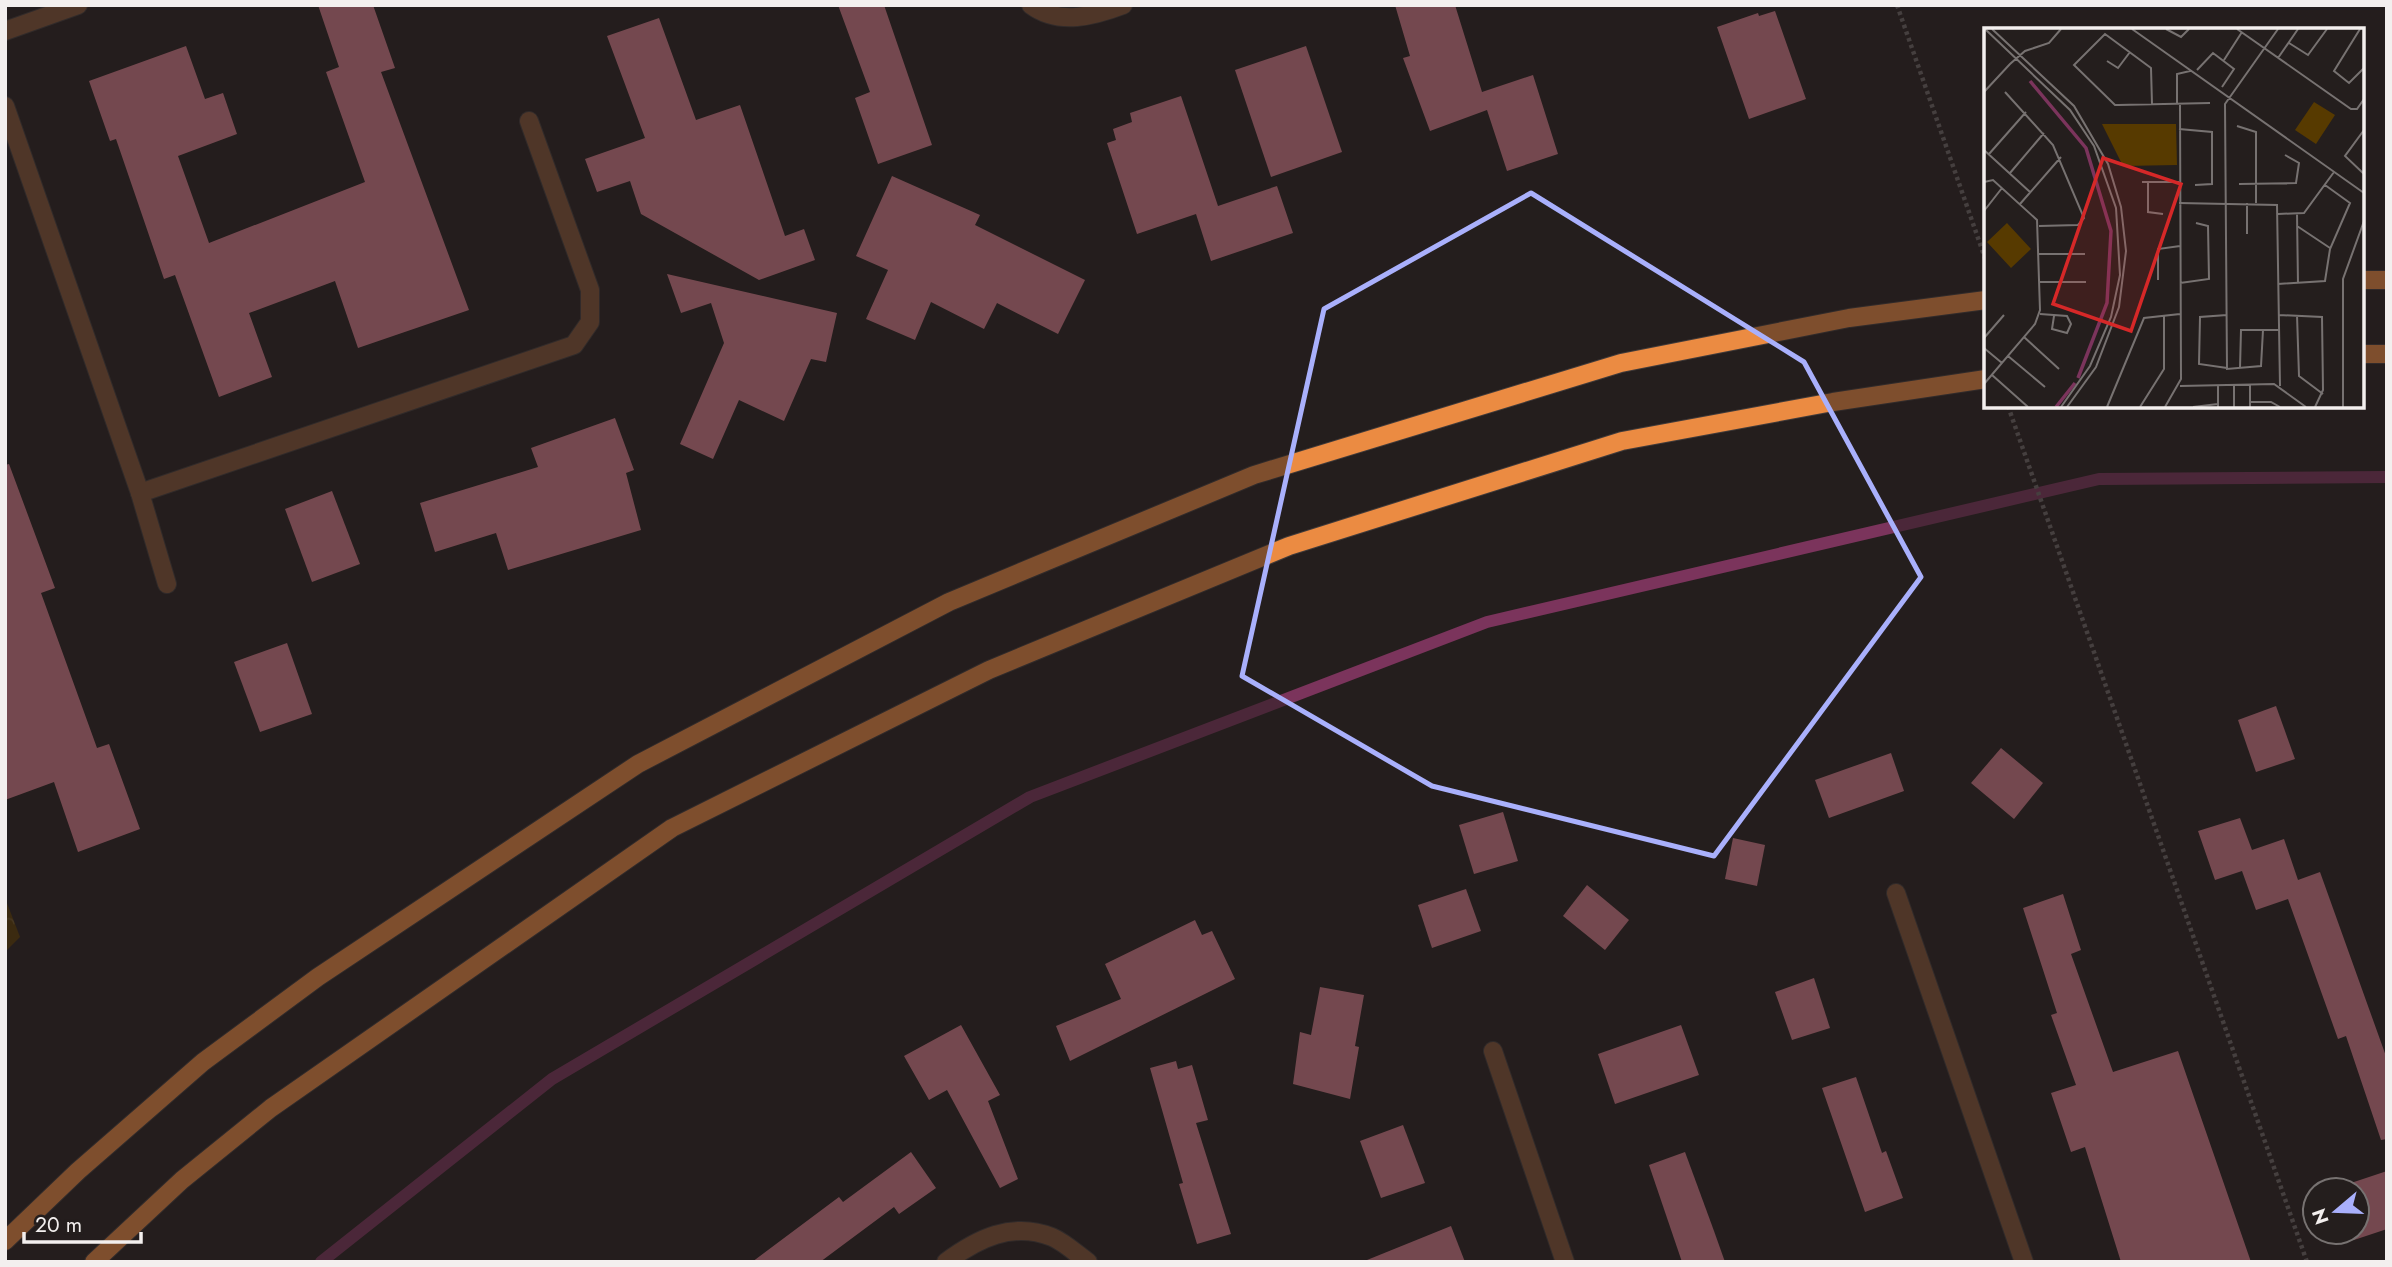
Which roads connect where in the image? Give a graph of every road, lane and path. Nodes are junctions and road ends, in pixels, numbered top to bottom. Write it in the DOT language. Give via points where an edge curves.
graph roads {
  1 [pos="78,5"];
  2 [pos="1031,5"];
  3 [pos="1123,5"];
  4 [pos="1897,5"];
  5 [pos="5,31"];
  6 [pos="5,106"];
  7 [pos="529,121"];
  8 [pos="1984,255"];
  9 [pos="2364,280"];
  10 [pos="2387,280"];
  11 [pos="1984,300"];
  12 [pos="2364,354"];
  13 [pos="2387,354"];
  14 [pos="1984,379"];
  15 [pos="2009,408"];
  16 [pos="140,493"];
  17 [pos="167,584"];
  18 [pos="1896,893"];
  19 [pos="1493,1051"];
  20 [pos="5,1241"];
  21 [pos="94,1262"];
  22 [pos="946,1262"];
  23 [pos="1088,1262"];
  24 [pos="1565,1262"];
  25 [pos="2024,1262"];
  26 [pos="2306,1262"];
  1 -- 5 [label="street"];
  2 -- 3 [label="street" via="1063,18 1094,16"];
  4 -- 8 [label="path"];
  6 -- 16 [label="street"];
  7 -- 16 [label="street" via="590,290 590,322 574,345"];
  9 -- 10 [label="main road"];
  11 -- 20 [label="main road" via="1837,321 1621,363 1254,475 949,602 638,764 318,977 203,1062"];
  12 -- 13 [label="main road"];
  14 -- 21 [label="main road" via="1622,441 1289,546 989,670 672,828 271,1108 182,1180"];
  15 -- 26 [label="path"];
  16 -- 17 [label="street"];
  18 -- 25 [label="street"];
  19 -- 24 [label="street"];
  22 -- 23 [label="street" via="974,1241 1007,1230 1051,1237"];
}
